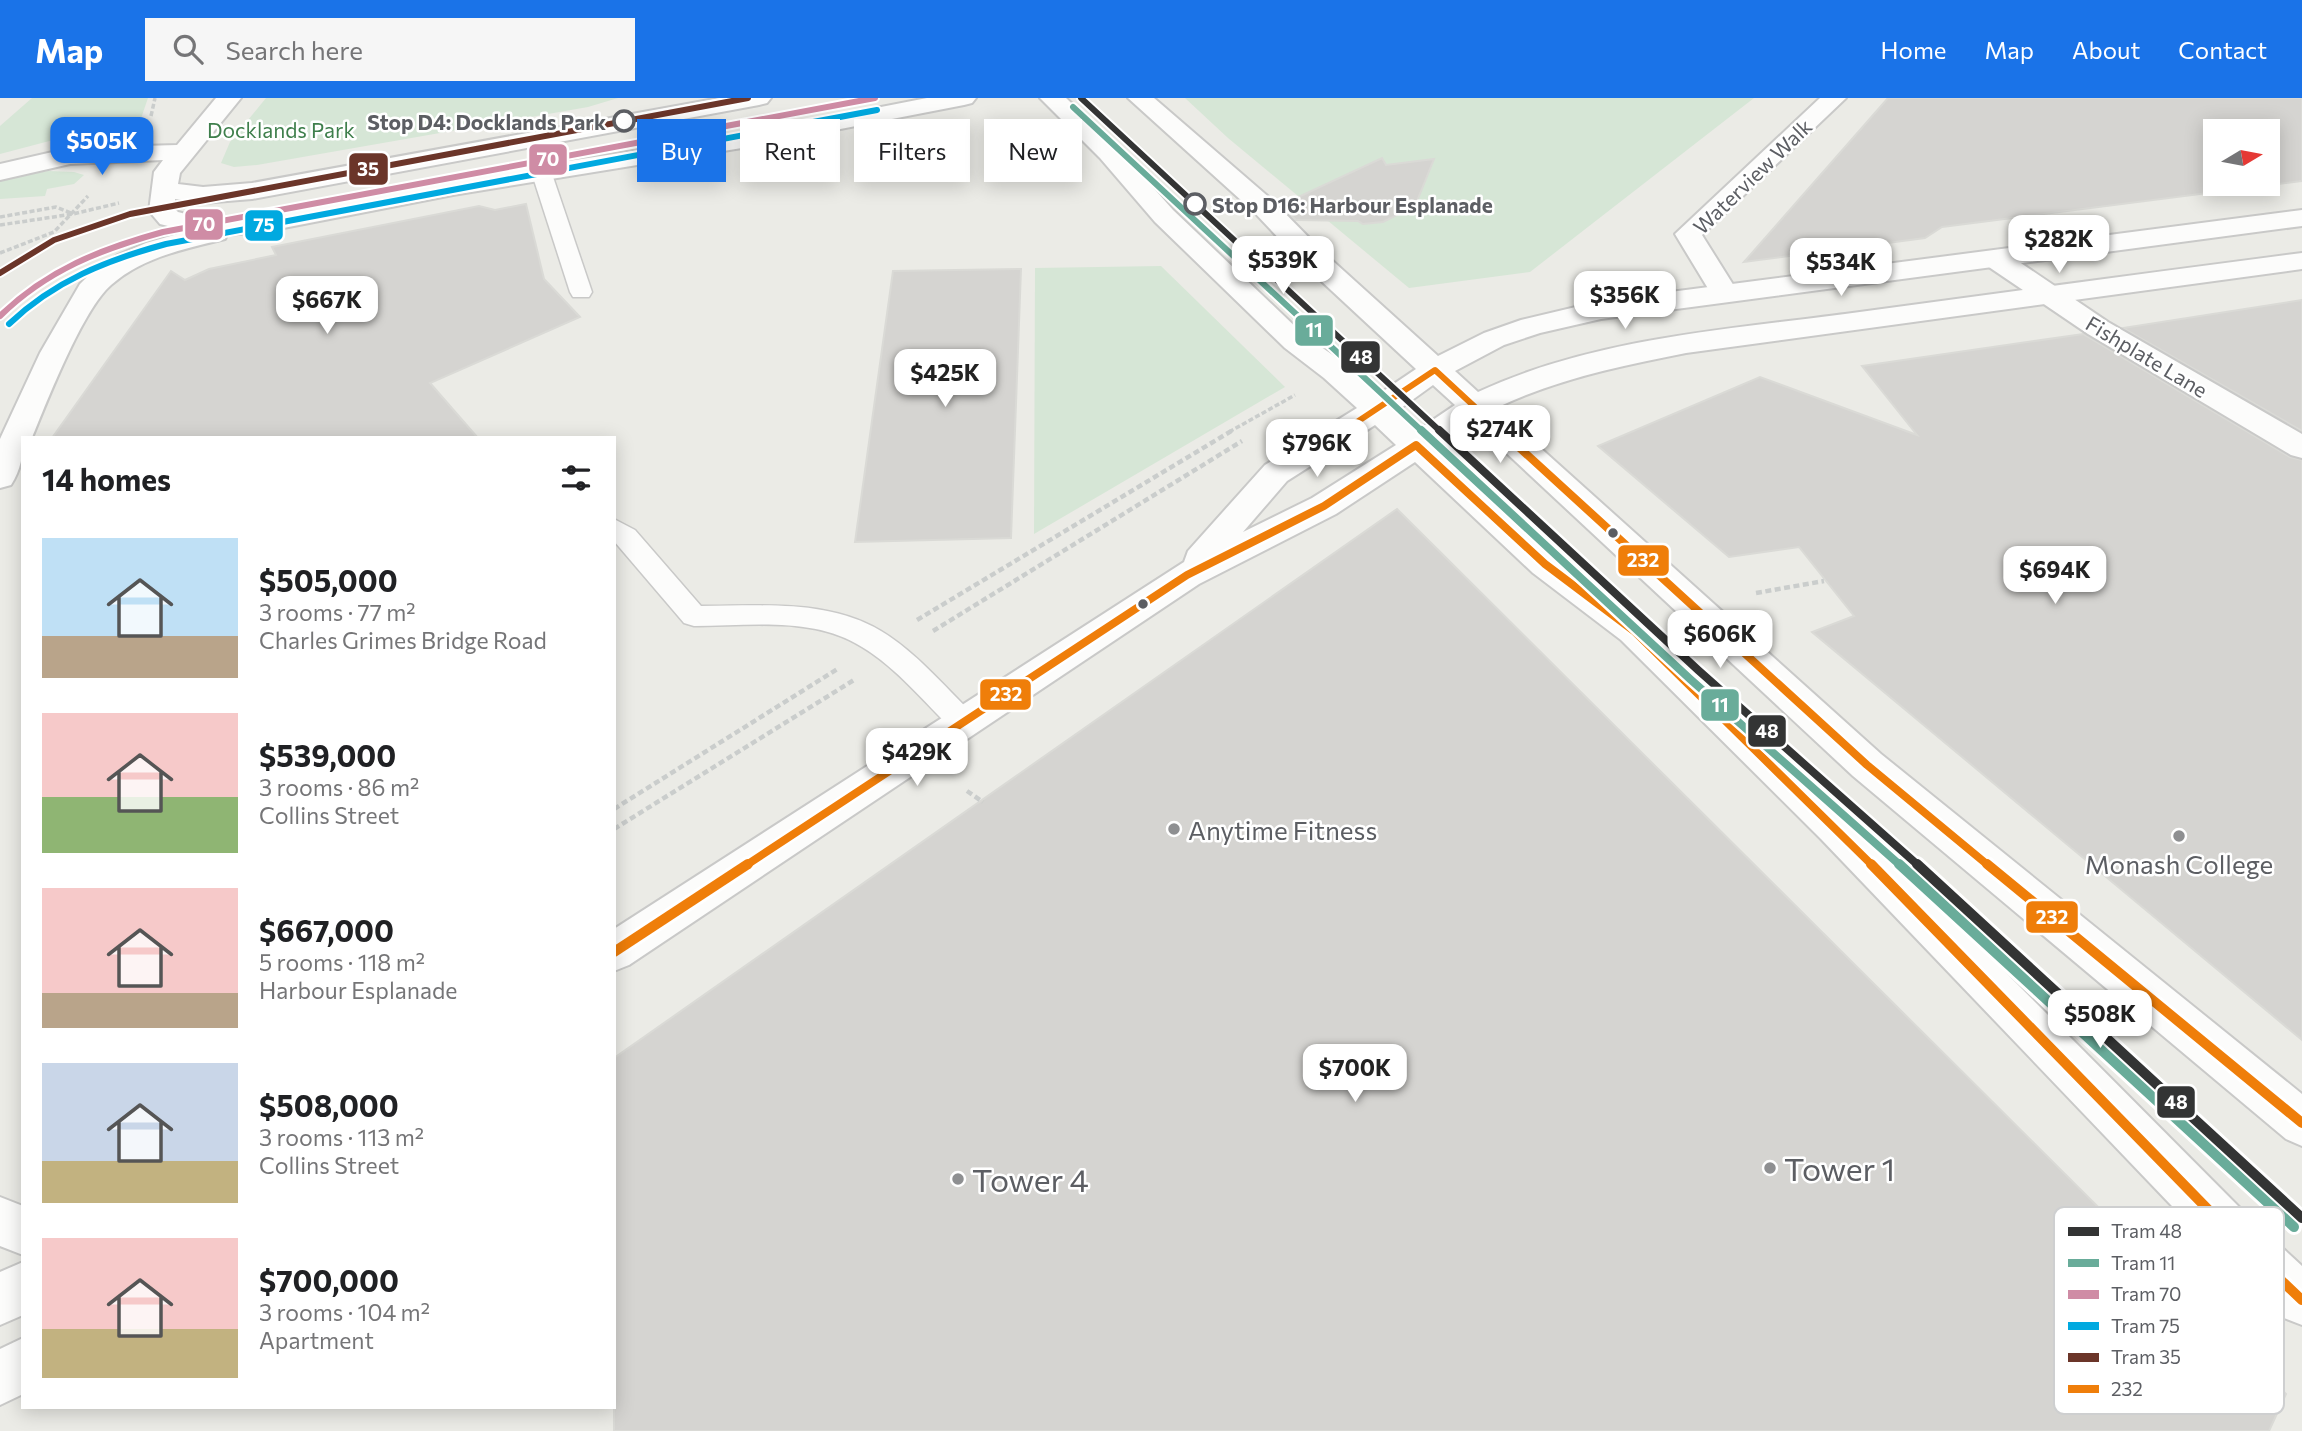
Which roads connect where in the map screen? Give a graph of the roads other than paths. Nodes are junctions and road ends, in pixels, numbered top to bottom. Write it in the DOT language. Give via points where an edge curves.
graph roads {
  1 [pos="229,98"];
  2 [pos="759,98"];
  3 [pos="964,98"];
  4 [pos="1052,98"];
  5 [pos="1140,98"];
  6 [pos="1834,98"];
  7 [pos="182,152"];
  8 [pos="0,172"];
  9 [pos="542,174"];
  10 [pos="164,190"];
  11 [pos="2302,219"];
  12 [pos="272,222"];
  13 [pos="1996,259"];
  14 [pos="2302,261"];
  15 [pos="581,292"];
  16 [pos="1725,295"];
  17 [pos="2046,295"];
  18 [pos="1435,370"];
  19 [pos="1474,406"];
  20 [pos="1377,409"];
  21 [pos="1416,445"];
  22 [pos="2302,448"];
  23 [pos="0,477"];
  24 [pos="616,529"];
  25 [pos="666,546"];
  26 [pos="659,574"];
  27 [pos="1186,575"];
  28 [pos="963,722"];
  29 [pos="616,951"];
  30 [pos="2302,1123"];
  31 [pos="2206,1207"];
  32 [pos="0,1221"];
  33 [pos="21,1230"];
  34 [pos="2284,1283"];
  35 [pos="21,1288"];
  36 [pos="0,1300"];
  37 [pos="2302,1300"];
  38 [pos="21,1365"];
  39 [pos="0,1379"];
  1 -- 7 [label="street"];
  2 -- 10 [label="street" via="252,191 203,195"];
  3 -- 9 [label="street"];
  4 -- 20 [label="street" via="1109,153 1160,212 1275,323"];
  5 -- 18 [label="street" via="1262,205"];
  6 -- 16 [label="street, Waterview Walk" via="1688,234"];
  7 -- 8 [label="street" via="70,156"];
  7 -- 10 [label="street" via="167,172"];
  9 -- 12 [label="street"];
  9 -- 15 [label="lane" via="562,207"];
  10 -- 12 [label="street" via="160,203 164,214 193,226 226,228"];
  11 -- 13 [label="street"];
  12 -- 23 [label="street" via="169,244 135,257 101,278 36,391"];
  13 -- 16 [label="street"];
  13 -- 17 [label="street, Fishplate Lane"];
  14 -- 17 [label="street"];
  16 -- 18 [label="street" via="1551,321 1494,339"];
  17 -- 19 [label="street" via="1638,352 1523,383"];
  17 -- 22 [label="street, Fishplate Lane"];
  18 -- 19 [label="street"];
  18 -- 20 [label="street"];
  19 -- 21 [label="street"];
  19 -- 30 [label="street" via="1867,765"];
  20 -- 21 [label="street"];
  20 -- 27 [label="street" via="1276,474"];
  21 -- 27 [label="street" via="1324,506"];
  21 -- 31 [label="street" via="1545,564 1634,631 1853,845"];
  24 -- 26 [label="lane"];
  25 -- 26 [label="lane"];
  26 -- 28 [label="lane" via="695,616 826,622 853,629 885,649"];
  27 -- 28 [label="street"];
  28 -- 29 [label="street"];
  32 -- 33 [label="street"];
  34 -- 37 [label="street"];
  35 -- 36 [label="street"];
  38 -- 39 [label="street"];
}
